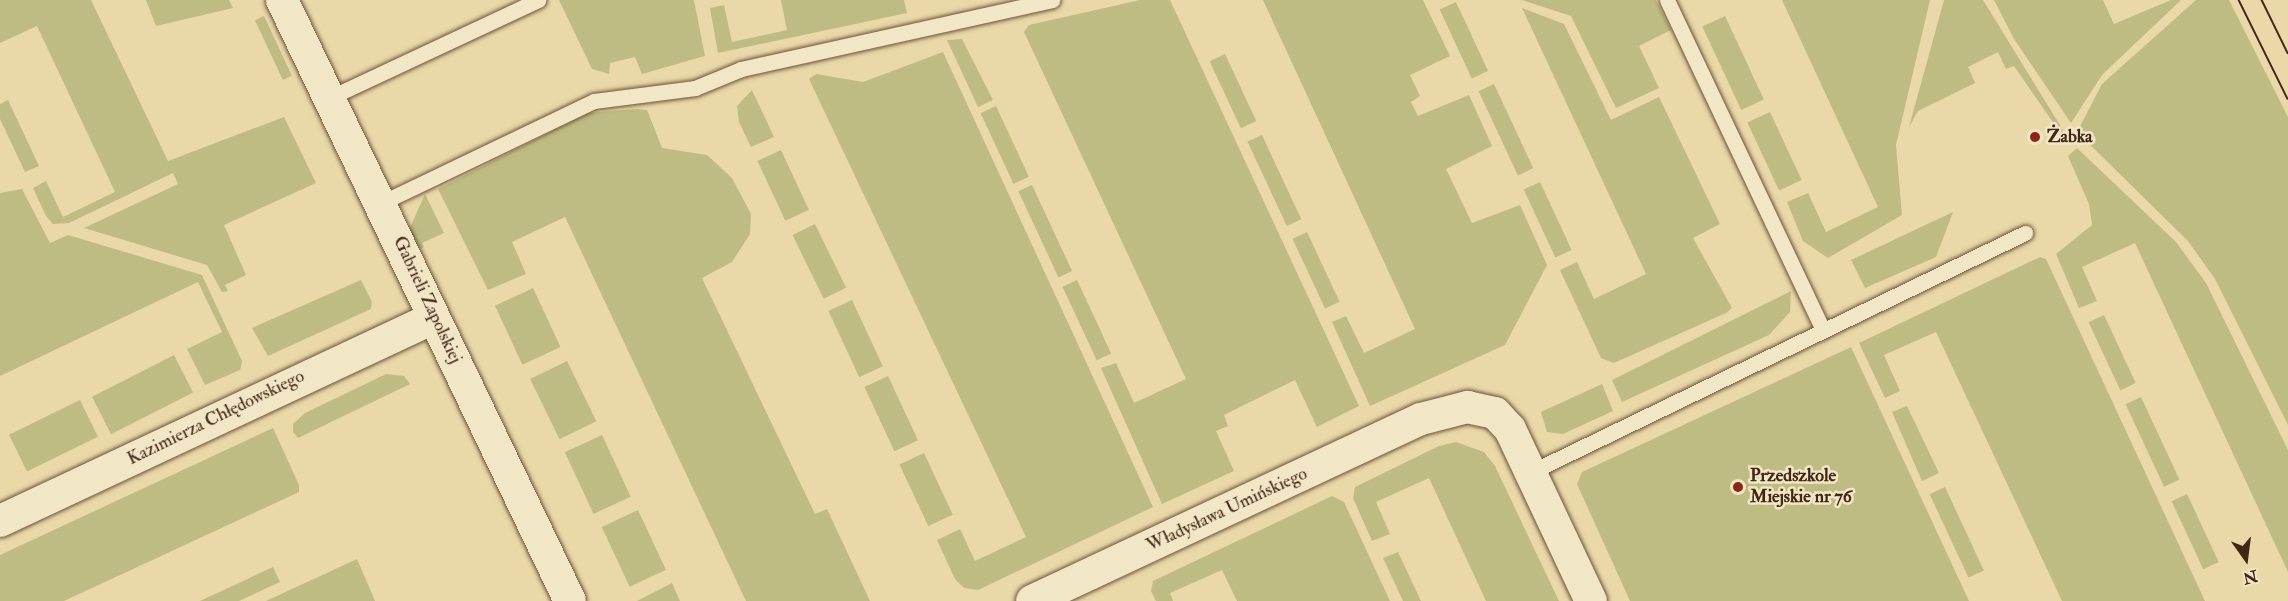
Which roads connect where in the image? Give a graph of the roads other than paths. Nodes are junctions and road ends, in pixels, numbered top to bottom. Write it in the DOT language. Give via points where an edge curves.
graph roads {
  1 [pos="282,0"];
  2 [pos="538,0"];
  3 [pos="1052,0"];
  4 [pos="1667,0"];
  5 [pos="331,97"];
  6 [pos="381,204"];
  7 [pos="2025,232"];
  8 [pos="433,318"];
  9 [pos="1823,330"];
  10 [pos="1531,472"];
  11 [pos="0,521"];
  12 [pos="570,601"];
  13 [pos="1032,601"];
  14 [pos="1591,601"];
  1 -- 5 [label="street, Gabrieli Zapolskiej"];
  2 -- 5 [label="lane"];
  3 -- 6 [label="lane" via="738,70 695,88 594,101"];
  4 -- 9 [label="lane"];
  5 -- 6 [label="street, Gabrieli Zapolskiej"];
  6 -- 8 [label="street, Gabrieli Zapolskiej"];
  7 -- 9 [label="lane"];
  8 -- 11 [label="street, Kazimierza Chłędowskiego"];
  8 -- 12 [label="street, Gabrieli Zapolskiej"];
  9 -- 10 [label="lane"];
  10 -- 13 [label="street, Władysława Umińskiego" via="1510,429 1495,413 1467,407 1421,419"];
  10 -- 14 [label="street, Władysława Umińskiego"];
}
